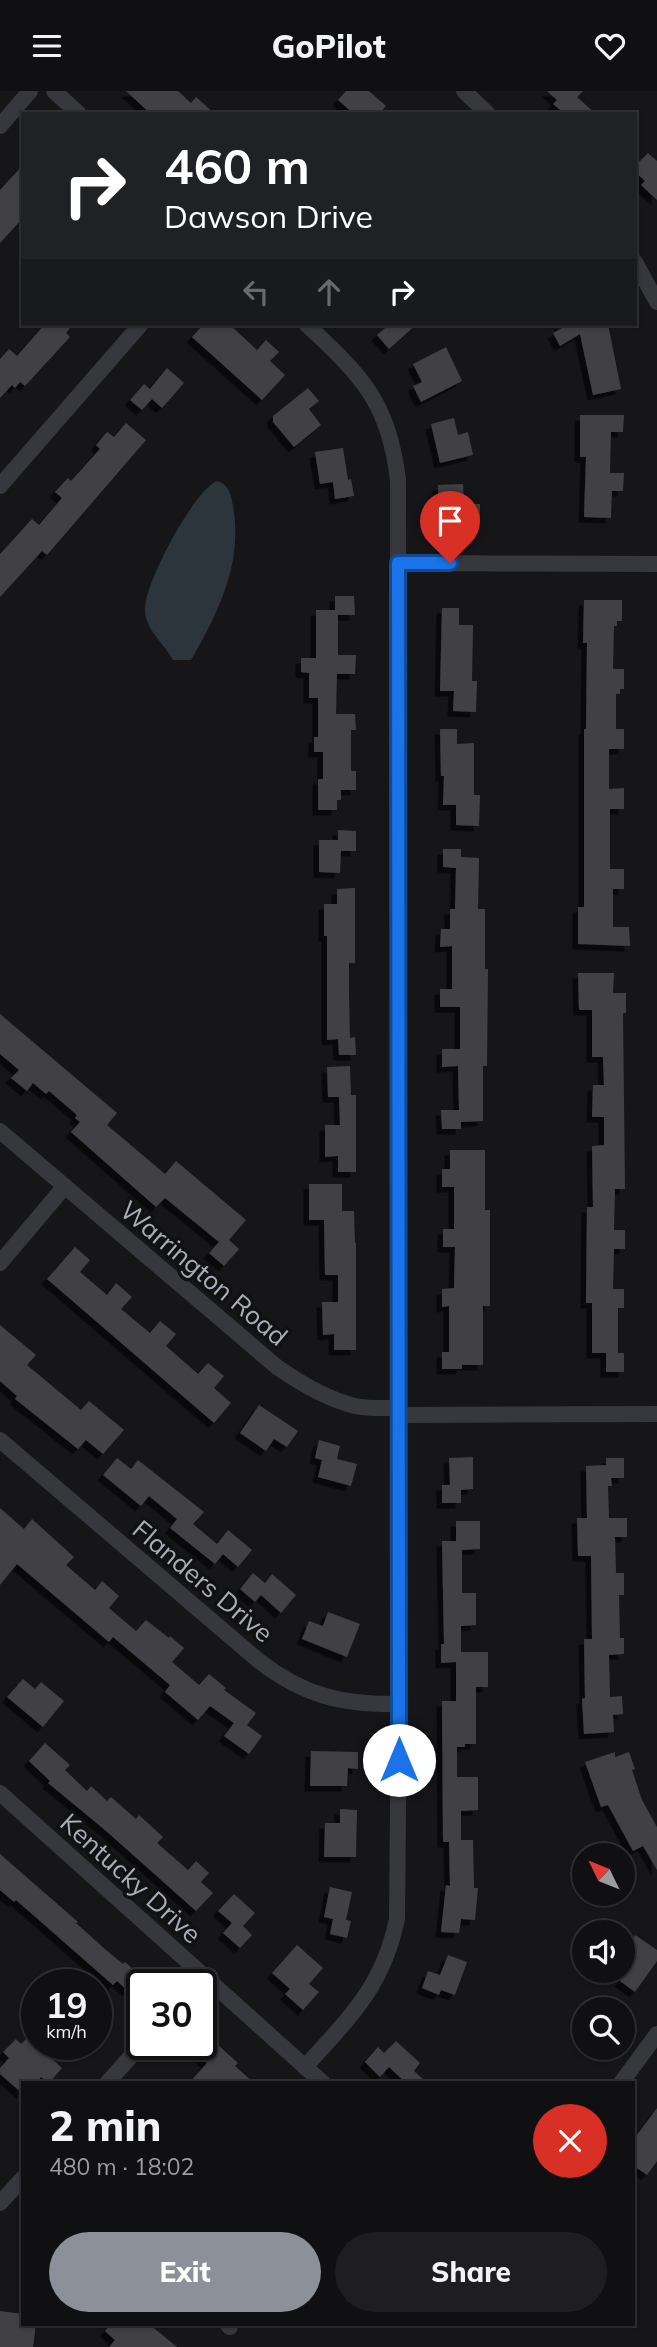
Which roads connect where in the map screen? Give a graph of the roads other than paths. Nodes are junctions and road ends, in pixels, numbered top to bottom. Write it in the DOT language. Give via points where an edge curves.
graph roads {
  1 [pos="30,91"];
  2 [pos="54,91"];
  3 [pos="464,91"];
  4 [pos="77,112"];
  5 [pos="486,112"];
  6 [pos="0,126"];
  7 [pos="637,266"];
  8 [pos="657,302"];
  9 [pos="139,326"];
  10 [pos="308,326"];
  11 [pos="0,486"];
  12 [pos="398,563"];
  13 [pos="657,564"];
  14 [pos="0,1131"];
  15 [pos="65,1187"];
  16 [pos="0,1263"];
  17 [pos="398,1411"];
  18 [pos="657,1413"];
  19 [pos="0,1440"];
  20 [pos="399,1705"];
  21 [pos="0,1793"];
  22 [pos="188,1969"];
  23 [pos="217,1994"];
  24 [pos="657,2034"];
  25 [pos="128,2060"];
  26 [pos="305,2067"];
  27 [pos="109,2081"];
  28 [pos="321,2081"];
  29 [pos="622,2081"];
  30 [pos="21,2180"];
  31 [pos="0,2203"];
  1 -- 6 [label="street"];
  2 -- 4 [label="street"];
  3 -- 5 [label="street"];
  7 -- 8 [label="street"];
  9 -- 11 [label="street"];
  10 -- 12 [label="street" via="353,369 381,413 398,480"];
  12 -- 13 [label="street"];
  12 -- 17 [label="street"];
  14 -- 15 [label="street, Warrington Road"];
  15 -- 16 [label="street"];
  15 -- 17 [label="street, Warrington Road" via="294,1378 355,1406"];
  17 -- 18 [label="street, Warrington Road"];
  17 -- 20 [label="street"];
  19 -- 20 [label="street, Flanders Drive" via="270,1669 323,1696 367,1705"];
  20 -- 26 [label="street" via="399,1899 393,1939 365,1999"];
  21 -- 22 [label="street, Kentucky Drive"];
  23 -- 26 [label="street, Kentucky Drive"];
  24 -- 29 [label="street"];
  25 -- 27 [label="street"];
  26 -- 28 [label="street, Kentucky Drive"];
  30 -- 31 [label="street"];
}
